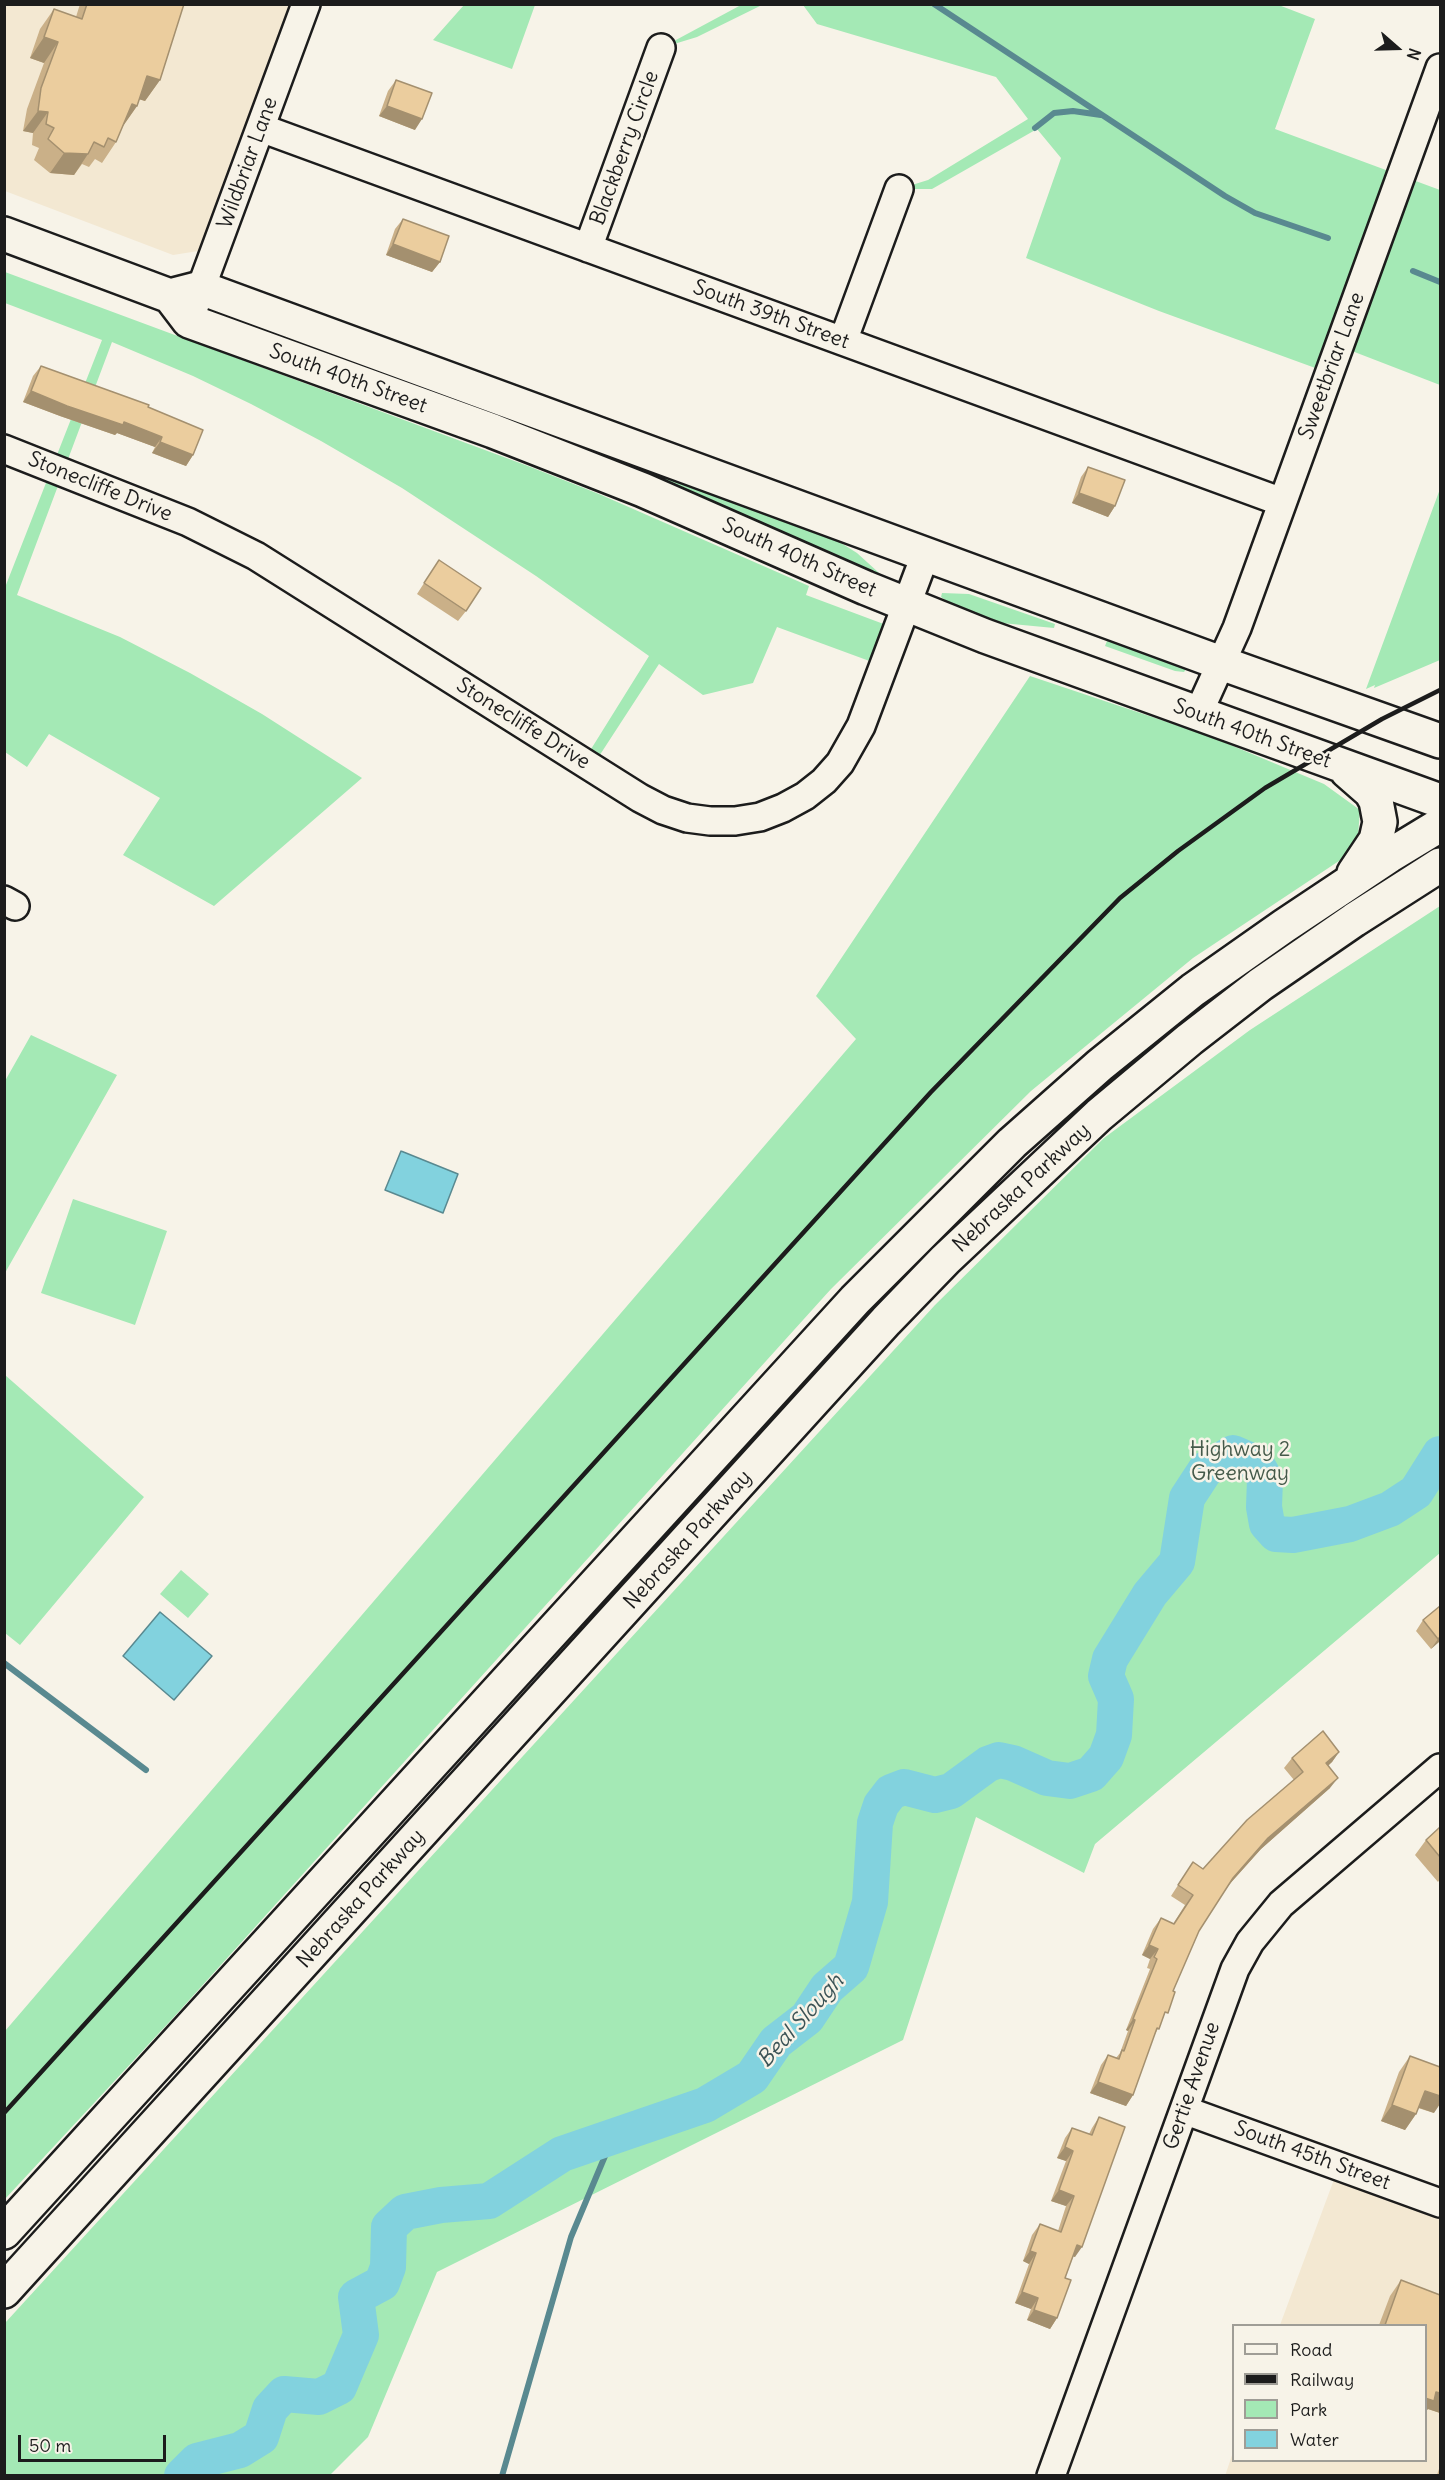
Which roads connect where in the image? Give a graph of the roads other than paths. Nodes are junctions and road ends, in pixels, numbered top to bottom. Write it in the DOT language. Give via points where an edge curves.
graph roads {
  1 [pos="306,4"];
  2 [pos="661,48"];
  3 [pos="1440,68"];
  4 [pos="261,128"];
  5 [pos="898,189"];
  6 [pos="4,234"];
  7 [pos="588,248"];
  8 [pos="201,288"];
  9 [pos="180,308"];
  10 [pos="843,341"];
  11 [pos="4,449"];
  12 [pos="1282,502"];
  13 [pos="926,553"];
  14 [pos="907,604"];
  15 [pos="1221,663"];
  16 [pos="1183,709"];
  17 [pos="1440,741"];
  18 [pos="1335,764"];
  19 [pos="1440,801"];
  20 [pos="1440,825"];
  21 [pos="1440,865"];
  22 [pos="1339,889"];
  23 [pos="1440,1768"];
  24 [pos="1184,2110"];
  25 [pos="1440,2203"];
  26 [pos="4,2232"];
  27 [pos="4,2291"];
  28 [pos="1051,2475"];
  1 -- 4 [label="street, Wildbriar Lane"];
  2 -- 7 [label="street, Blackberry Circle"];
  3 -- 12 [label="street, Sweetbriar Lane"];
  4 -- 7 [label="street, South 39th Street"];
  4 -- 8 [label="street, Wildbriar Lane"];
  5 -- 10 [label="street"];
  6 -- 9 [label="main road, South 40th Street"];
  7 -- 10 [label="street, South 39th Street"];
  8 -- 9 [label="main road"];
  8 -- 13 [label="main road, South 40th Street"];
  9 -- 14 [label="main road, South 40th Street" via="643,490"];
  10 -- 12 [label="street, South 39th Street"];
  11 -- 14 [label="street, Stonecliffe Drive" via="188,522 256,556 640,798 687,818 727,821 760,817 805,796 824,781 856,735"];
  12 -- 15 [label="street, Sweetbriar Lane"];
  13 -- 14 [label="street, Stonecliffe Drive"];
  13 -- 15 [label="main road, South 40th Street"];
  14 -- 16 [label="main road, South 40th Street"];
  15 -- 16 [label="street, Sweetbriar Lane"];
  15 -- 17 [label="main road, South 40th Street"];
  16 -- 18 [label="main road, South 40th Street"];
  18 -- 19 [label="main road, South 40th Street"];
  18 -- 22 [label="main road" via="1371,792 1380,822 1371,850"];
  20 -- 22 [label="main road, Nebraska Parkway"];
  21 -- 27 [label="main road, Nebraska Parkway" via="1261,984 1190,1039 1099,1115 945,1260"];
  22 -- 26 [label="main road, Nebraska Parkway" via="1193,990 1100,1065 1012,1143 855,1300"];
  23 -- 24 [label="street, Gertie Avenue" via="1281,1904 1250,1942 1232,1978"];
  24 -- 25 [label="street, South 45th Street"];
  24 -- 28 [label="street, Gertie Avenue"];
}
